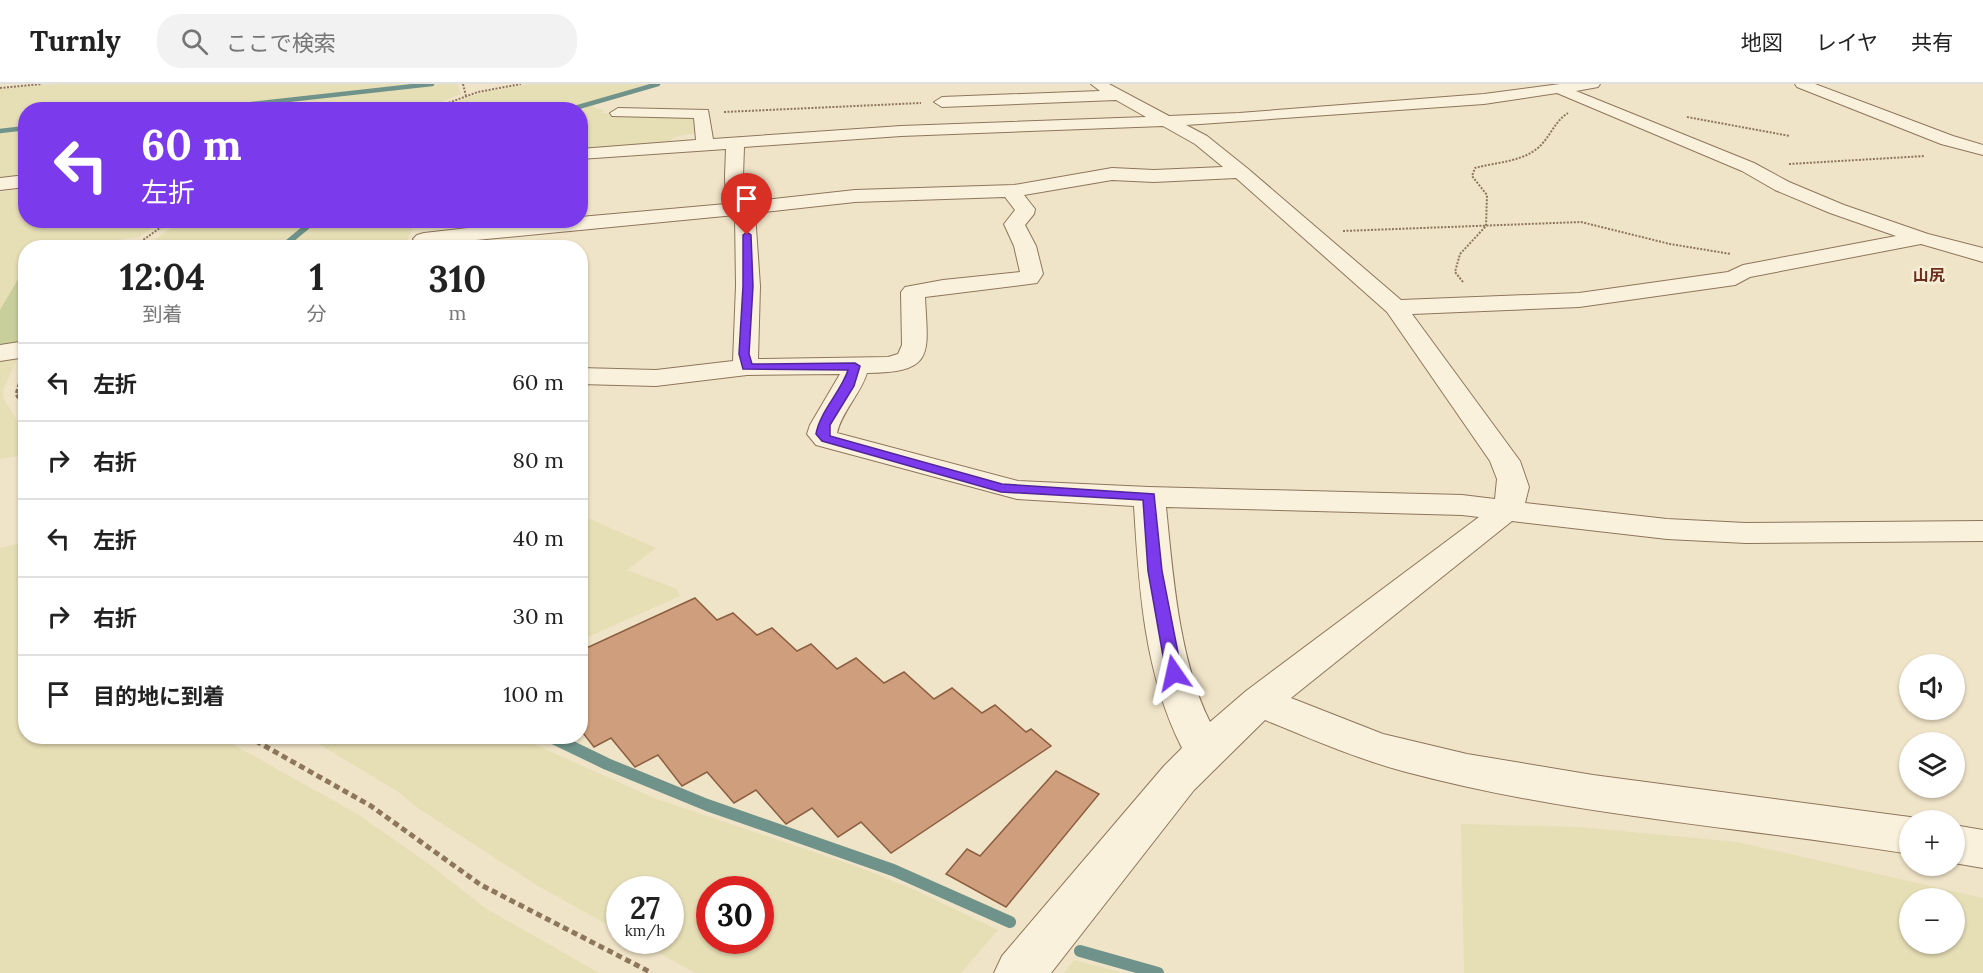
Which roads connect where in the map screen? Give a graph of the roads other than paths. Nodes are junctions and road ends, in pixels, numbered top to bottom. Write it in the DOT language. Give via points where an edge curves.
graph roads {
  1 [pos="1032,84"];
  2 [pos="1098,84"];
  3 [pos="1593,84"];
  4 [pos="1802,84"];
  5 [pos="1550,88"];
  6 [pos="1119,94"];
  7 [pos="1052,98"];
  8 [pos="942,102"];
  9 [pos="618,113"];
  10 [pos="1169,122"];
  11 [pos="736,143"];
  12 [pos="707,146"];
  13 [pos="1983,150"];
  14 [pos="588,153"];
  15 [pos="1240,172"];
  16 [pos="18,182"];
  17 [pos="0,184"];
  18 [pos="1014,191"];
  19 [pos="741,208"];
  20 [pos="588,222"];
  21 [pos="523,228"];
  22 [pos="422,236"];
  23 [pos="1921,238"];
  24 [pos="1983,255"];
  25 [pos="1395,307"];
  26 [pos="18,350"];
  27 [pos="0,353"];
  28 [pos="855,366"];
  29 [pos="747,367"];
  30 [pos="588,376"];
  31 [pos="1149,497"];
  32 [pos="1506,509"];
  33 [pos="1983,531"];
  34 [pos="1260,701"];
  35 [pos="1205,751"];
  36 [pos="1899,834"];
  37 [pos="1965,846"];
  38 [pos="1983,849"];
  39 [pos="1020,973"];
  1 -- 7 [label="street"];
  2 -- 6 [label="street"];
  3 -- 5 [label="street"];
  4 -- 13 [label="street"];
  5 -- 10 [label="street" via="1484,99"];
  5 -- 23 [label="street" via="1748,167 1806,196"];
  6 -- 7 [label="street"];
  6 -- 10 [label="street"];
  7 -- 8 [label="street"];
  9 -- 12 [label="street" via="702,113"];
  10 -- 11 [label="street" via="901,131"];
  10 -- 15 [label="street" via="1201,140"];
  11 -- 12 [label="street"];
  11 -- 19 [label="street" via="733,162"];
  12 -- 14 [label="street"];
  15 -- 18 [label="street" via="1112,174"];
  15 -- 25 [label="street"];
  16 -- 17 [label="street"];
  18 -- 19 [label="street" via="855,196"];
  18 -- 28 [label="street" via="1025,209 1014,224 1025,246 1032,274 1029,278 913,292 915,345 909,359 890,365"];
  19 -- 20 [label="street"];
  19 -- 29 [label="street" via="748,286 744,354"];
  21 -- 22 [label="street"];
  23 -- 24 [label="street"];
  23 -- 25 [label="street" via="1743,272 1735,278 1608,297"];
  25 -- 32 [label="street" via="1509,466 1515,487"];
  26 -- 27 [label="street"];
  28 -- 29 [label="street"];
  28 -- 31 [label="street" via="849,386 824,425 822,434 832,442 1001,488"];
  29 -- 30 [label="street" via="656,378"];
  31 -- 32 [label="street"];
  31 -- 35 [label="street" via="1155,571 1174,673 1187,715"];
  32 -- 33 [label="street" via="1667,529 1746,533"];
  32 -- 34 [label="street"];
  34 -- 35 [label="street"];
  34 -- 36 [label="street" via="1404,756 1498,777"];
  35 -- 39 [label="street"];
  37 -- 38 [label="street"];
}
